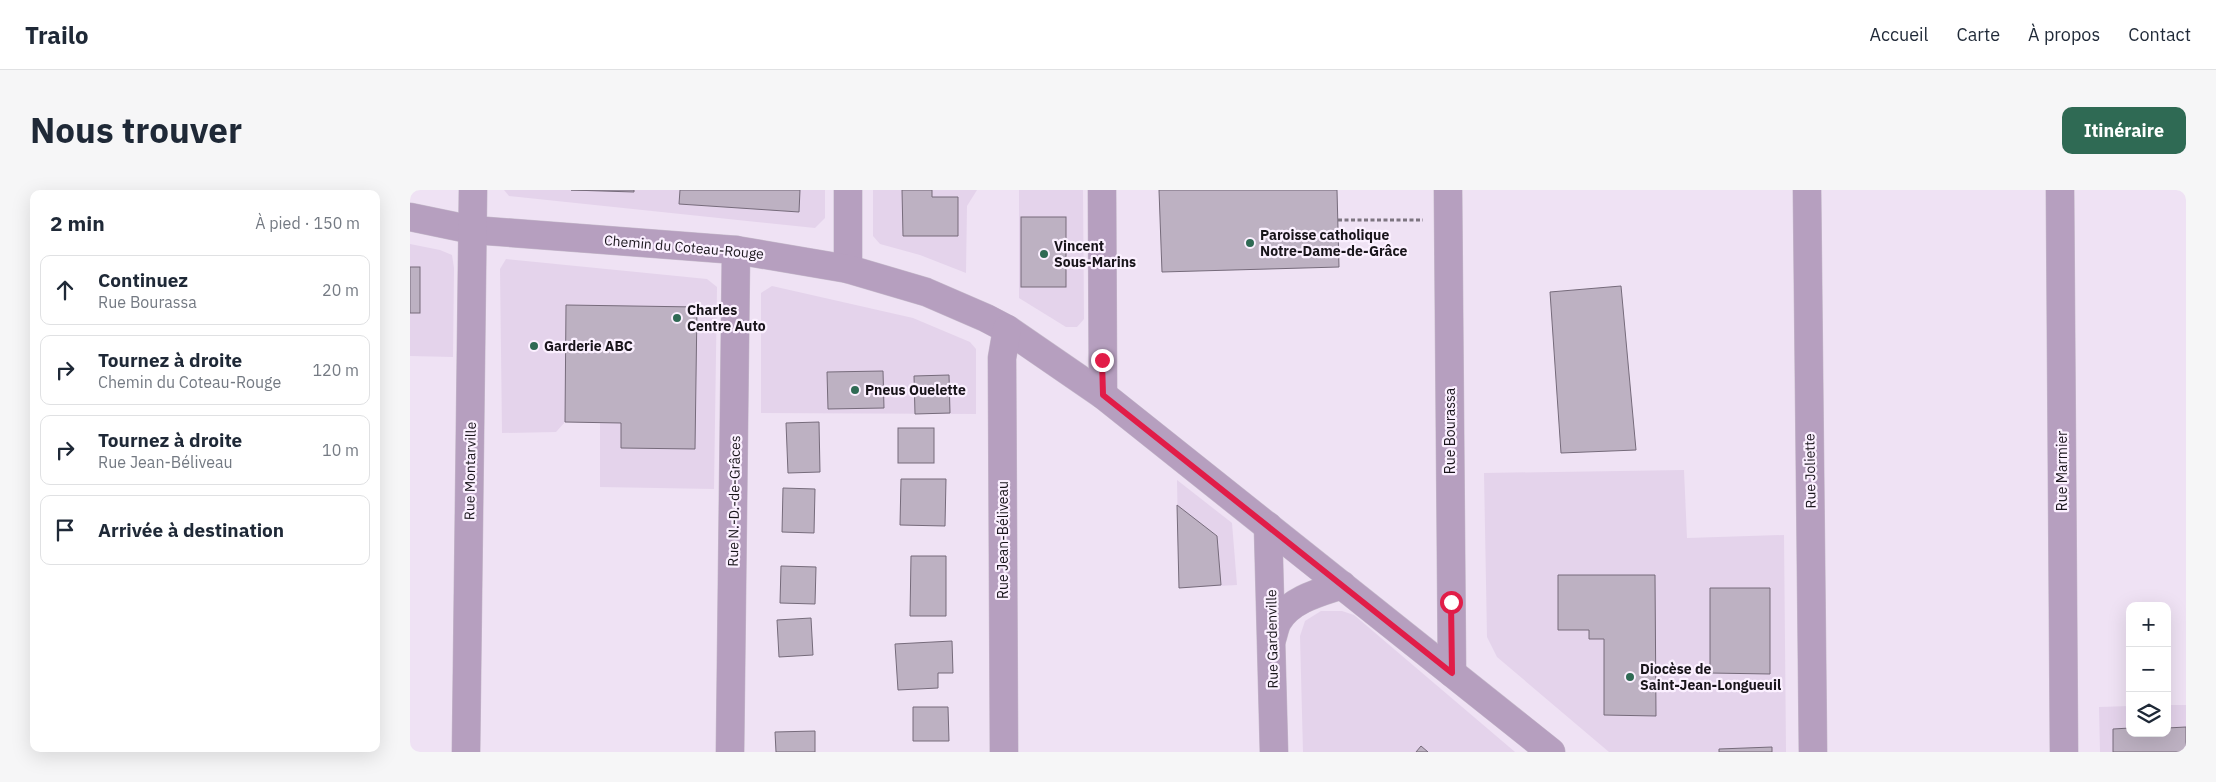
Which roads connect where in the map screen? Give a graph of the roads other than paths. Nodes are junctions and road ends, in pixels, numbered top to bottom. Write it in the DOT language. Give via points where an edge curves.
graph roads {
  1 [pos="473,190"];
  2 [pos="848,190"];
  3 [pos="1102,190"];
  4 [pos="1448,190"];
  5 [pos="1807,190"];
  6 [pos="2060,190"];
  7 [pos="410,217"];
  8 [pos="473,230"];
  9 [pos="736,250"];
  10 [pos="848,269"];
  11 [pos="1007,329"];
  12 [pos="1103,395"];
  13 [pos="1268,526"];
  14 [pos="1342,585"];
  15 [pos="1272,639"];
  16 [pos="1452,673"];
  17 [pos="1544,749"];
  18 [pos="466,752"];
  19 [pos="730,752"];
  20 [pos="1004,752"];
  21 [pos="1274,752"];
  22 [pos="1813,752"];
  23 [pos="2064,752"];
  1 -- 8 [label="street, Rue Montarville"];
  2 -- 10 [label="street"];
  3 -- 12 [label="street"];
  4 -- 16 [label="street, Rue Bourassa"];
  5 -- 22 [label="street, Rue Joliette"];
  6 -- 23 [label="street, Rue Marmier"];
  7 -- 8 [label="street, Chemin du Coteau-Rouge"];
  8 -- 9 [label="street, Chemin du Coteau-Rouge"];
  8 -- 18 [label="street, Rue Montarville"];
  9 -- 10 [label="street, Chemin du Coteau-Rouge"];
  9 -- 19 [label="street, Rue N.-D.-de-Grâces"];
  10 -- 11 [label="street, Chemin du Coteau-Rouge" via="926,292"];
  11 -- 12 [label="street, Chemin du Coteau-Rouge"];
  11 -- 20 [label="street, Rue Jean-Béliveau" via="1002,358"];
  12 -- 13 [label="street, Chemin du Coteau-Rouge"];
  13 -- 14 [label="street, Chemin du Coteau-Rouge"];
  13 -- 15 [label="street, Rue Gardenville"];
  14 -- 15 [label="street" via="1295,604 1278,620"];
  14 -- 16 [label="street, Chemin du Coteau-Rouge"];
  15 -- 21 [label="street, Rue Gardenville"];
  16 -- 17 [label="street, Chemin du Coteau-Rouge"];
}
